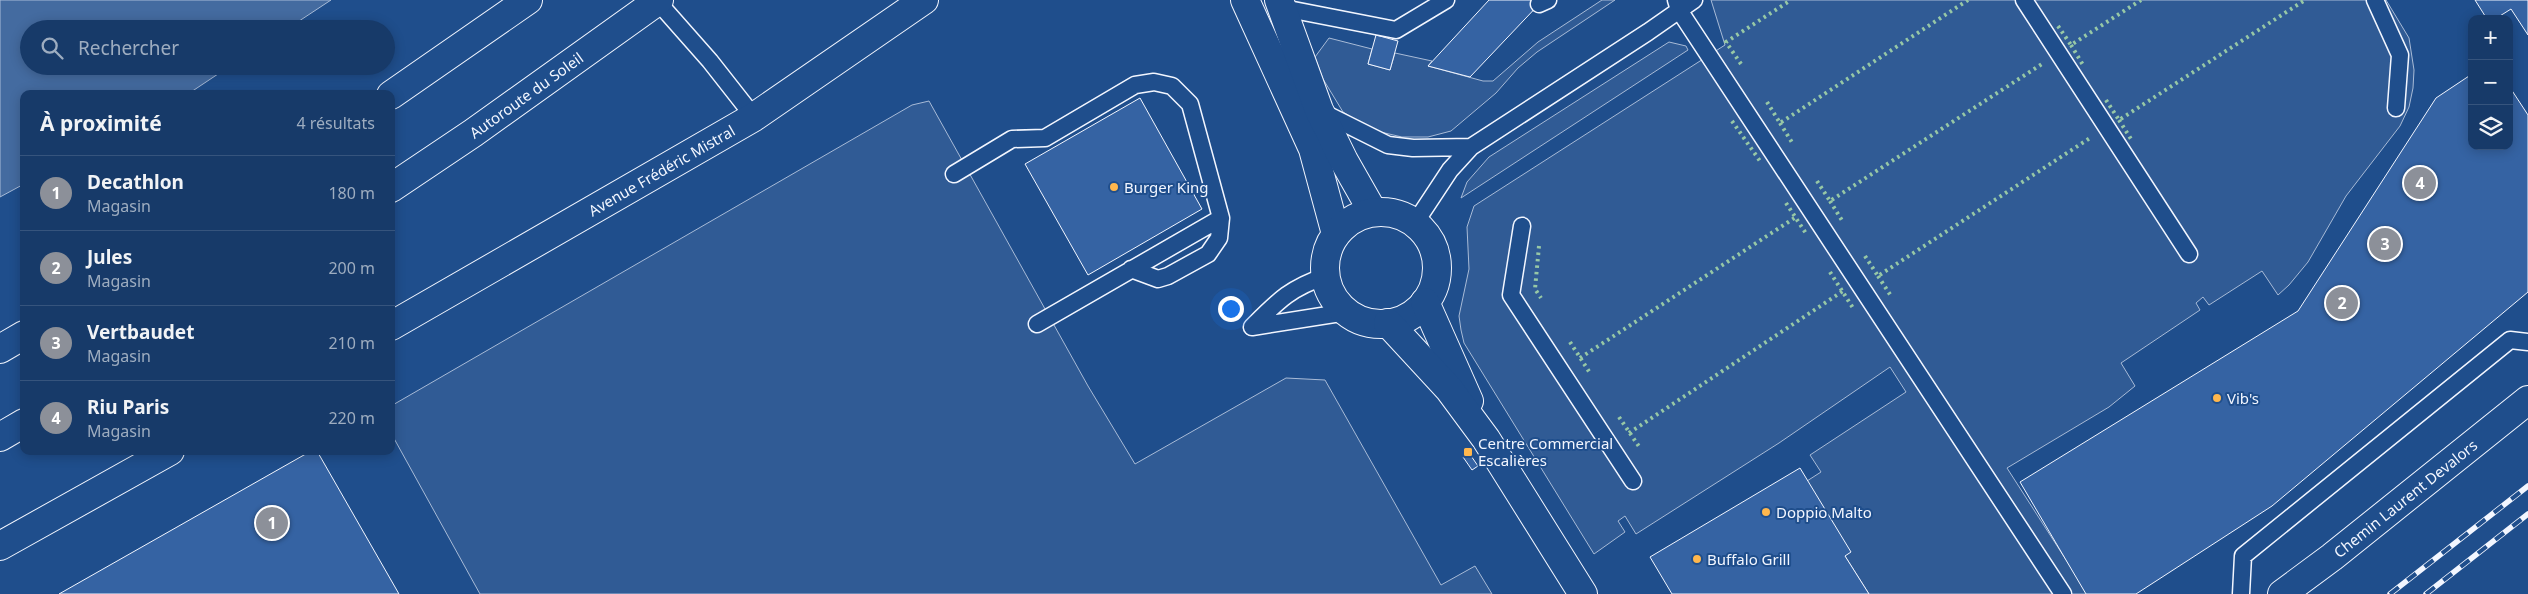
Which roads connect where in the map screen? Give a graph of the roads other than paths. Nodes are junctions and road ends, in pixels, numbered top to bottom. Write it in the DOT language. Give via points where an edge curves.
graph roads {
  1 [pos="528,0"];
  2 [pos="924,0"];
  3 [pos="1245,0"];
  4 [pos="1446,0"];
  5 [pos="1694,0"];
  6 [pos="2024,0"];
  7 [pos="2374,0"];
  8 [pos="658,1"];
  9 [pos="1281,4"];
  10 [pos="1678,5"];
  11 [pos="1262,37"];
  12 [pos="395,92"];
  13 [pos="2396,108"];
  14 [pos="1319,110"];
  15 [pos="754,117"];
  16 [pos="1471,147"];
  17 [pos="954,174"];
  18 [pos="395,185"];
  19 [pos="1373,212"];
  20 [pos="1221,218"];
  21 [pos="1415,223"];
  22 [pos="1522,226"];
  23 [pos="1336,234"];
  24 [pos="2189,254"];
  25 [pos="1131,269"];
  26 [pos="1326,276"];
  27 [pos="1425,302"];
  28 [pos="1347,312"];
  29 [pos="1388,323"];
  30 [pos="395,324"];
  31 [pos="1037,324"];
  32 [pos="20,338"];
  33 [pos="2528,342"];
  34 [pos="0,350"];
  35 [pos="2528,400"];
  36 [pos="20,425"];
  37 [pos="0,437"];
  38 [pos="1486,439"];
  39 [pos="163,455"];
  40 [pos="1633,481"];
  41 [pos="0,546"];
  42 [pos="1583,594"];
  43 [pos="2063,594"];
  44 [pos="2241,594"];
  45 [pos="2282,594"];
  1 -- 12 [label="main road"];
  2 -- 15 [label="main road, Avenue Frédéric Mistral"];
  3 -- 11 [label="main road"];
  4 -- 9 [label="lane" via="1396,30"];
  5 -- 10 [label="lane"];
  6 -- 24 [label="lane"];
  7 -- 13 [label="lane" via="2400,55"];
  8 -- 15 [label="lane"];
  8 -- 18 [label="main road, Autoroute du Soleil"];
  9 -- 11 [label="main road"];
  9 -- 14 [label="main road"];
  10 -- 16 [label="lane" via="1648,32"];
  10 -- 43 [label="lane"];
  11 -- 23 [label="main road" via="1313,149"];
  14 -- 16 [label="lane" via="1388,145"];
  14 -- 19 [label="main road"];
  15 -- 30 [label="main road, Avenue Frédéric Mistral"];
  16 -- 21 [label="lane" via="1450,170"];
  17 -- 20 [label="lane" via="1012,139 1045,138 1135,85 1154,82 1172,86 1190,104"];
  19 -- 21 [label="main road" via="1388,212"];
  19 -- 23 [label="main road" via="1360,216"];
  20 -- 25 [label="lane"];
  20 -- 25 [label="lane" via="1219,238 1208,254 1158,279"];
  21 -- 27 [label="main road" via="1427,236 1437,269 1434,286"];
  22 -- 40 [label="lane" via="1511,295"];
  23 -- 26 [label="main road" via="1325,261"];
  25 -- 31 [label="lane"];
  26 -- 28 [label="main road" via="1336,302"];
  26 -- 28 [label="lane" via="1302,284 1285,295 1252,327"];
  27 -- 29 [label="main road" via="1403,320"];
  27 -- 38 [label="main road"];
  28 -- 29 [label="main road" via="1374,324"];
  29 -- 38 [label="main road" via="1449,388"];
  32 -- 34 [label="main road"];
  33 -- 44 [label="lane" via="2510,340 2243,556"];
  35 -- 45 [label="main road, Chemin Laurent Devalors"];
  36 -- 37 [label="main road"];
  38 -- 42 [label="main road"];
  39 -- 41 [label="main road"];
}
